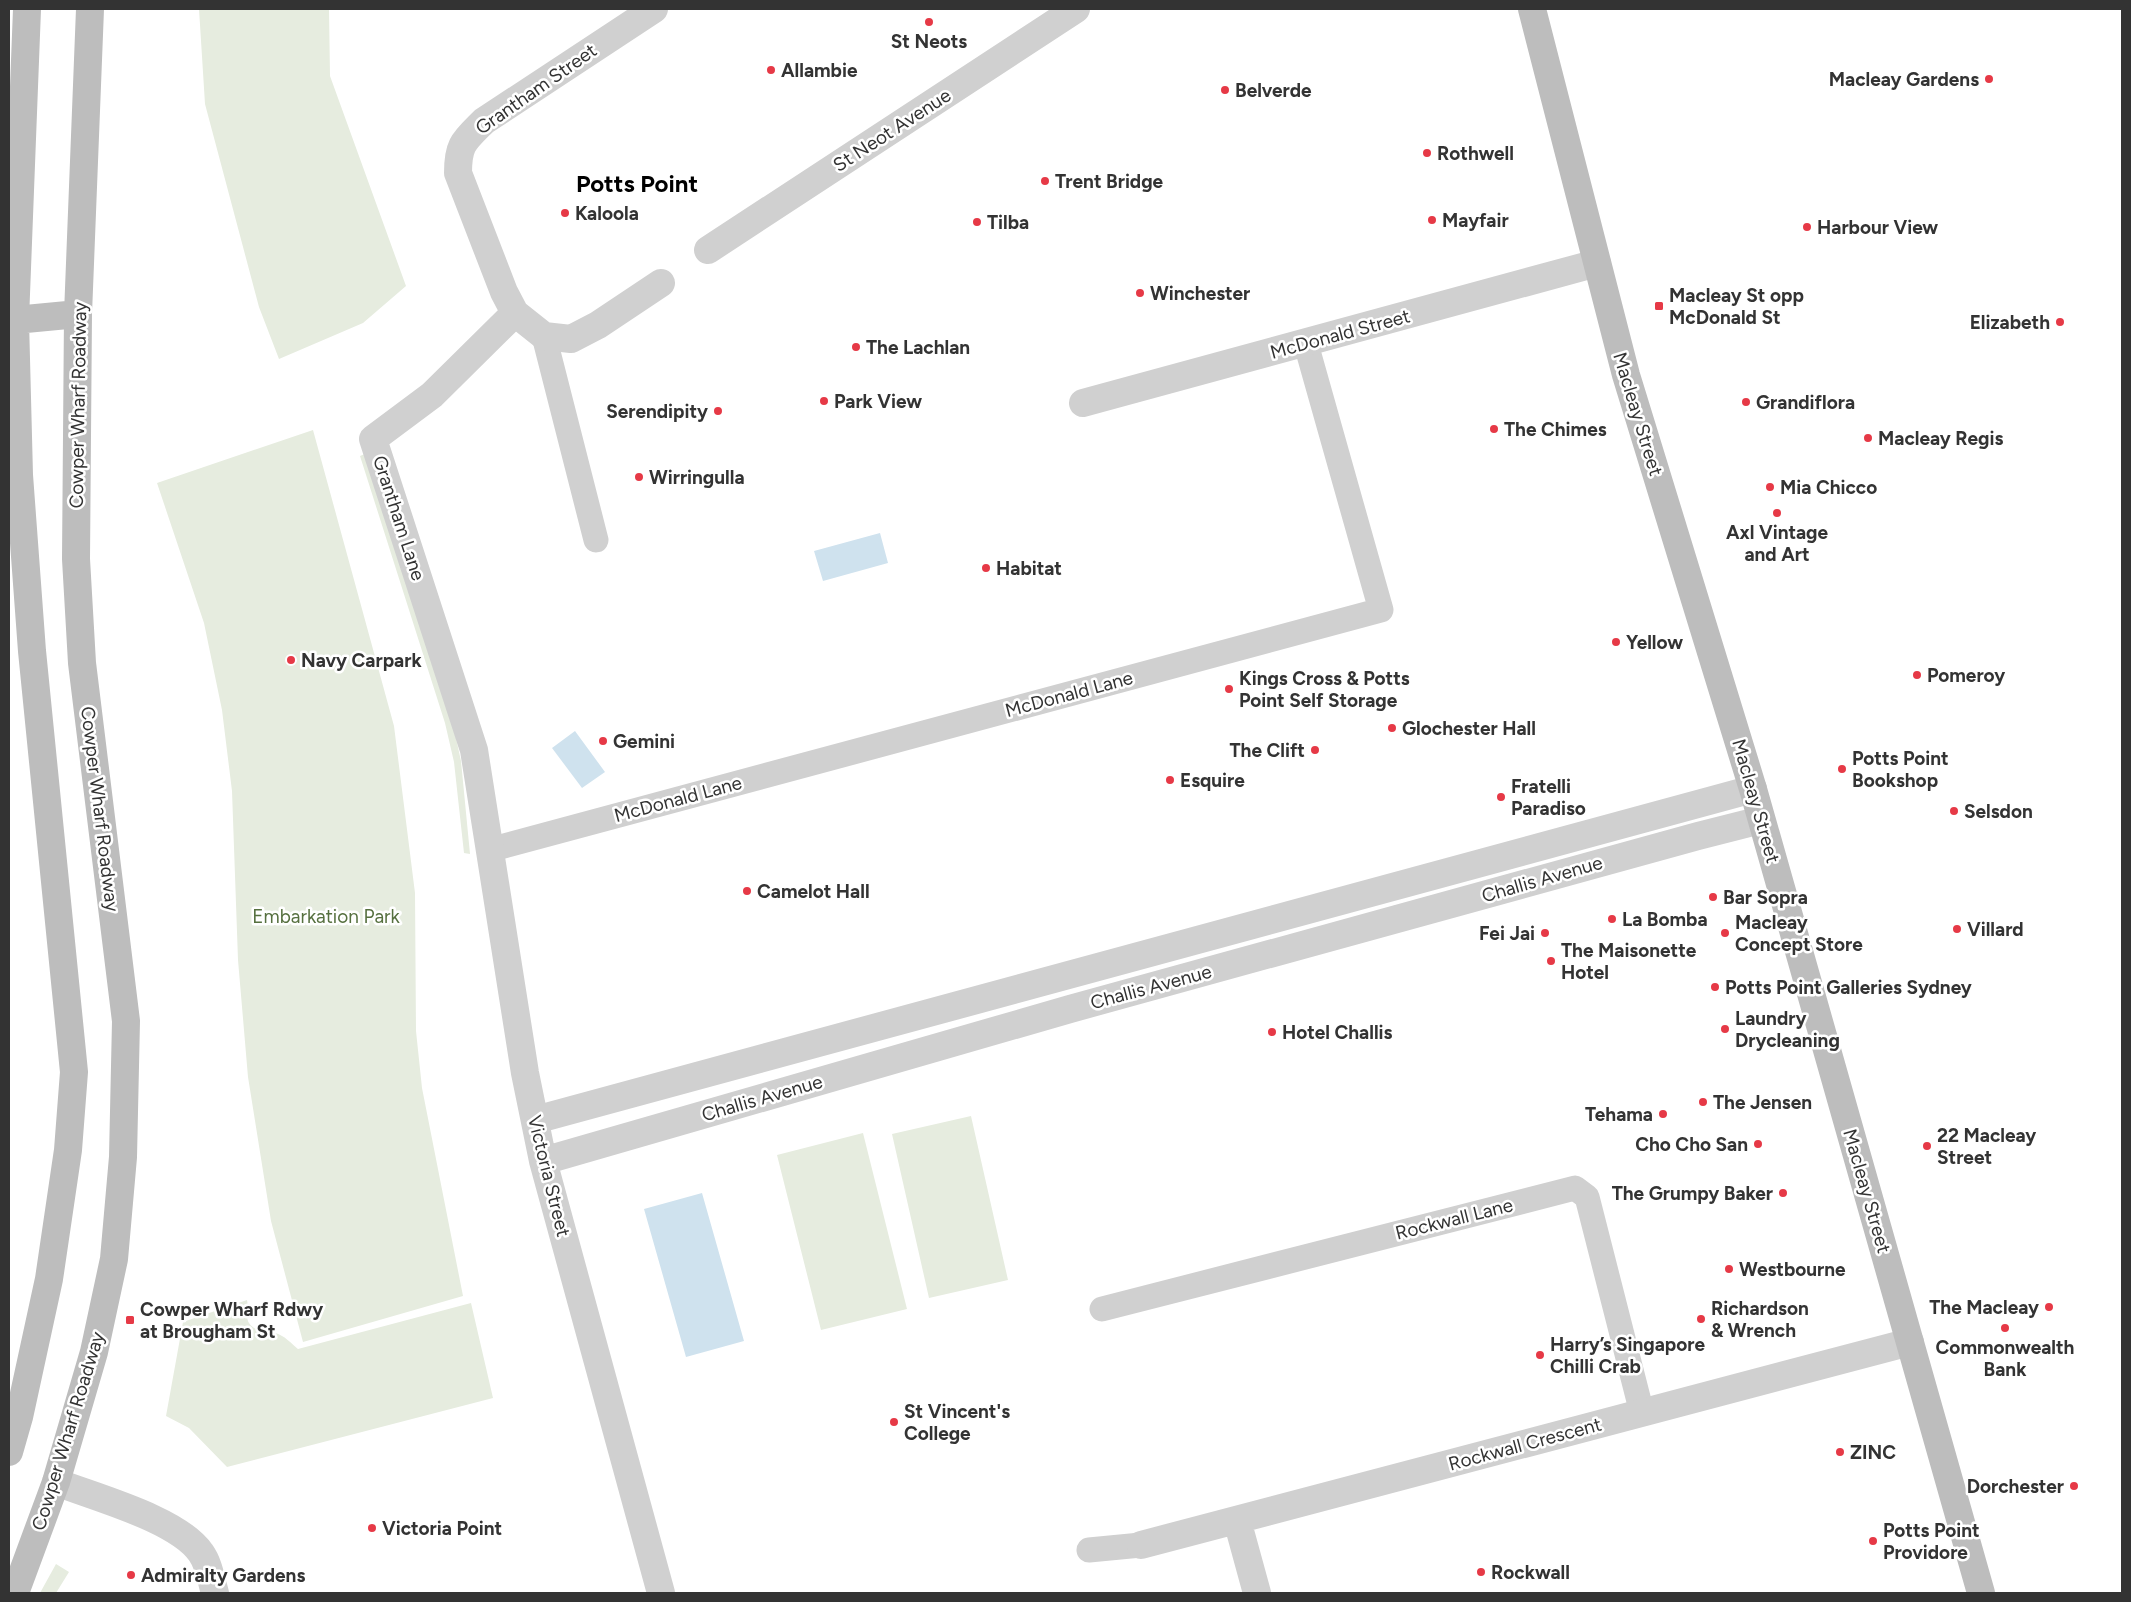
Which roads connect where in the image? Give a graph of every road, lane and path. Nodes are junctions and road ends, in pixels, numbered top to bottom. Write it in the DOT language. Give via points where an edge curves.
graph roads {
  1 [pos="27,9"];
  2 [pos="90,9"];
  3 [pos="654,9"];
  4 [pos="1076,9"];
  5 [pos="1532,9"];
  6 [pos="708,250"];
  7 [pos="1597,263"];
  8 [pos="661,283"];
  9 [pos="515,313"];
  10 [pos="78,314"];
  11 [pos="15,320"];
  12 [pos="544,336"];
  13 [pos="1306,344"];
  14 [pos="1083,403"];
  15 [pos="596,540"];
  16 [pos="474,750"];
  17 [pos="1753,789"];
  18 [pos="1761,820"];
  19 [pos="489,850"];
  20 [pos="1062,975"];
  21 [pos="1070,1009"];
  22 [pos="535,1120"];
  23 [pos="543,1161"];
  24 [pos="1102,1309"];
  25 [pos="1910,1342"];
  26 [pos="1642,1413"];
  27 [pos="9,1452"];
  28 [pos="56,1482"];
  29 [pos="1237,1520"];
  30 [pos="1141,1545"];
  31 [pos="1089,1550"];
  32 [pos="15,1593"];
  33 [pos="215,1593"];
  34 [pos="661,1593"];
  35 [pos="1257,1593"];
  36 [pos="1981,1593"];
  1 -- 11 [label="main road"];
  2 -- 10 [label="main road, Cowper Wharf Roadway"];
  3 -- 9 [label="street, Grantham Street" via="484,121 466,139 458,153 458,173 466,198"];
  4 -- 6 [label="street, St Neot Avenue"];
  5 -- 7 [label="main road, Macleay Street"];
  7 -- 13 [label="street, McDonald Street"];
  7 -- 17 [label="main road, Macleay Street" via="1626,374"];
  8 -- 12 [label="street" via="623,310 571,339"];
  9 -- 12 [label="street, Grantham Street"];
  9 -- 16 [label="street, Grantham Lane" via="432,395 373,439"];
  10 -- 11 [label="main road"];
  10 -- 28 [label="main road, Cowper Wharf Roadway" via="76,559 82,663 126,1021 123,1157 114,1259 94,1352"];
  11 -- 27 [label="main road" via="19,474 32,651 74,1072 68,1150 49,1279"];
  12 -- 15 [label="lane"];
  13 -- 14 [label="street, McDonald Street"];
  13 -- 19 [label="lane, McDonald Lane" via="1381,610"];
  16 -- 19 [label="street, Victoria Street"];
  17 -- 18 [label="main road, Macleay Street"];
  17 -- 20 [label="street, Challis Avenue"];
  18 -- 21 [label="street, Challis Avenue"];
  18 -- 25 [label="main road, Macleay Street"];
  19 -- 22 [label="street, Victoria Street"];
  20 -- 21 [label="lane"];
  20 -- 22 [label="street, Challis Avenue"];
  21 -- 23 [label="street, Challis Avenue"];
  22 -- 23 [label="street, Victoria Street"];
  23 -- 34 [label="street, Victoria Street"];
  24 -- 26 [label="lane, Rockwall Lane" via="1576,1188 1587,1197"];
  25 -- 26 [label="street, Rockwall Crescent"];
  25 -- 36 [label="main road, Macleay Street"];
  26 -- 29 [label="street, Rockwall Crescent"];
  28 -- 32 [label="main road, Cowper Wharf Roadway"];
  28 -- 33 [label="street" via="137,1512 190,1540 202,1554"];
  29 -- 30 [label="street, Rockwall Crescent"];
  29 -- 35 [label="street"];
  30 -- 31 [label="lane"];
}
